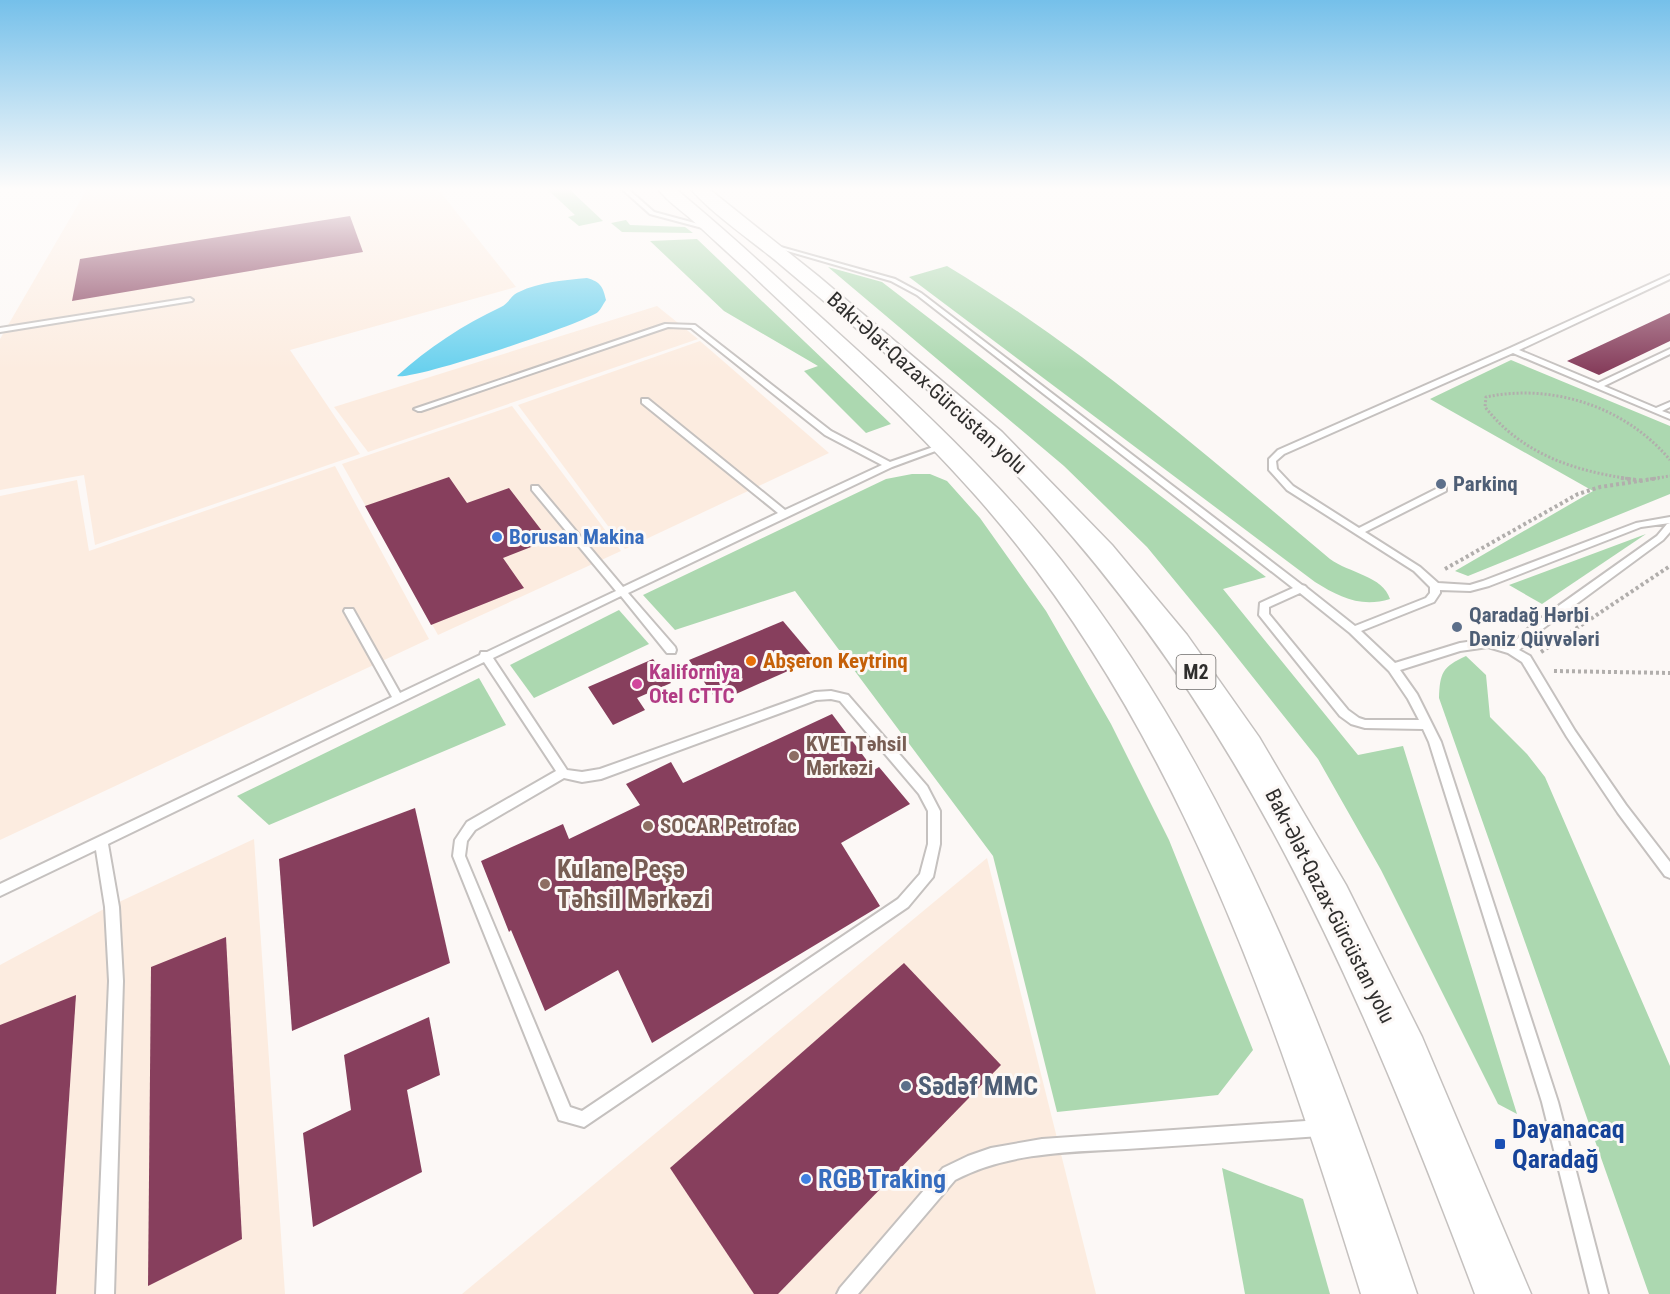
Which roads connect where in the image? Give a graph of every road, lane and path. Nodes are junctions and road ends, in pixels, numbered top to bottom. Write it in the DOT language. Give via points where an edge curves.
graph roads {
  1 [pos="735,249"];
  2 [pos="776,249"];
  3 [pos="788,249"];
  4 [pos="1670,277"];
  5 [pos="190,300"];
  6 [pos="0,330"];
  7 [pos="1513,350"];
  8 [pos="1670,351"];
  9 [pos="1598,386"];
  10 [pos="645,401"];
  11 [pos="1670,404"];
  12 [pos="418,409"];
  13 [pos="1656,411"];
  14 [pos="1670,417"];
  15 [pos="945,446"];
  16 [pos="1670,460"];
  17 [pos="889,465"];
  18 [pos="1670,476"];
  19 [pos="1645,481"];
  20 [pos="535,488"];
  21 [pos="1443,489"];
  22 [pos="784,514"];
  23 [pos="1670,520"];
  24 [pos="1670,526"];
  25 [pos="1358,532"];
  26 [pos="1670,566"];
  27 [pos="1432,582"];
  28 [pos="1302,588"];
  29 [pos="621,591"];
  30 [pos="349,611"];
  31 [pos="1354,630"];
  32 [pos="671,650"];
  33 [pos="1512,650"];
  34 [pos="485,655"];
  35 [pos="1526,659"];
  36 [pos="1393,668"];
  37 [pos="1535,671"];
  38 [pos="1670,673"];
  39 [pos="397,697"];
  40 [pos="1427,725"];
  41 [pos="563,772"];
  42 [pos="101,841"];
  43 [pos="1670,872"];
  44 [pos="0,890"];
  45 [pos="1335,1127"];
  46 [pos="105,1294"];
  47 [pos="846,1294"];
  48 [pos="1389,1294"];
  49 [pos="1503,1294"];
  50 [pos="1599,1294"];
  1 -- 15 [label="highway, Bakı-Ələt-Qazax-Gürcüstan yolu / M2"];
  2 -- 49 [label="highway, Bakı-Ələt-Qazax-Gürcüstan yolu / M2" via="990,434 1028,472 1134,593 1196,672 1254,758 1310,855 1432,1112"];
  3 -- 28 [label="lane" via="906,285"];
  4 -- 7 [label="lane"];
  5 -- 6 [label="lane"];
  7 -- 9 [label="lane"];
  7 -- 25 [label="lane" via="1281,452 1272,461 1280,480"];
  8 -- 9 [label="lane"];
  9 -- 13 [label="lane"];
  10 -- 22 [label="lane"];
  11 -- 13 [label="lane"];
  12 -- 17 [label="lane" via="667,325 682,324 693,326 828,433"];
  13 -- 14 [label="lane"];
  15 -- 17 [label="lane"];
  15 -- 45 [label="highway, Bakı-Ələt-Qazax-Gürcüstan yolu / M2" via="1078,604 1182,772 1227,859 1267,950"];
  16 -- 19 [label="path" via="1652,439 1625,420 1590,406 1520,392 1486,397 1485,407 1496,424 1541,455 1617,478"];
  17 -- 22 [label="lane"];
  18 -- 19 [label="path"];
  19 -- 27 [label="path" via="1578,494"];
  20 -- 29 [label="lane"];
  21 -- 25 [label="lane"];
  22 -- 29 [label="lane"];
  23 -- 27 [label="lane" via="1639,525 1486,584 1470,588"];
  24 -- 33 [label="lane" via="1660,538"];
  25 -- 27 [label="lane"];
  26 -- 35 [label="path" via="1549,648"];
  27 -- 31 [label="lane" via="1430,600"];
  28 -- 31 [label="lane"];
  28 -- 40 [label="lane" via="1264,605 1264,615 1344,713 1365,724"];
  29 -- 32 [label="lane"];
  29 -- 34 [label="lane"];
  30 -- 39 [label="lane"];
  31 -- 36 [label="lane"];
  33 -- 35 [label="lane"];
  33 -- 36 [label="lane" via="1475,645"];
  34 -- 39 [label="lane"];
  34 -- 41 [label="lane"];
  35 -- 37 [label="lane"];
  36 -- 40 [label="lane"];
  37 -- 38 [label="path"];
  37 -- 43 [label="lane" via="1571,734"];
  39 -- 42 [label="lane"];
  40 -- 50 [label="lane" via="1550,1102"];
  41 -- 41 [label="lane" via="589,778 793,703 831,695 844,698 923,790 934,810 934,844 926,877 903,903 584,1119 565,1114 459,856 461,840 471,826"];
  42 -- 44 [label="lane"];
  42 -- 46 [label="lane" via="112,907 116,981"];
  45 -- 47 [label="lane" via="1059,1146 966,1162 949,1174"];
  45 -- 48 [label="highway, Bakı-Ələt-Qazax-Gürcüstan yolu / M2"];
}
